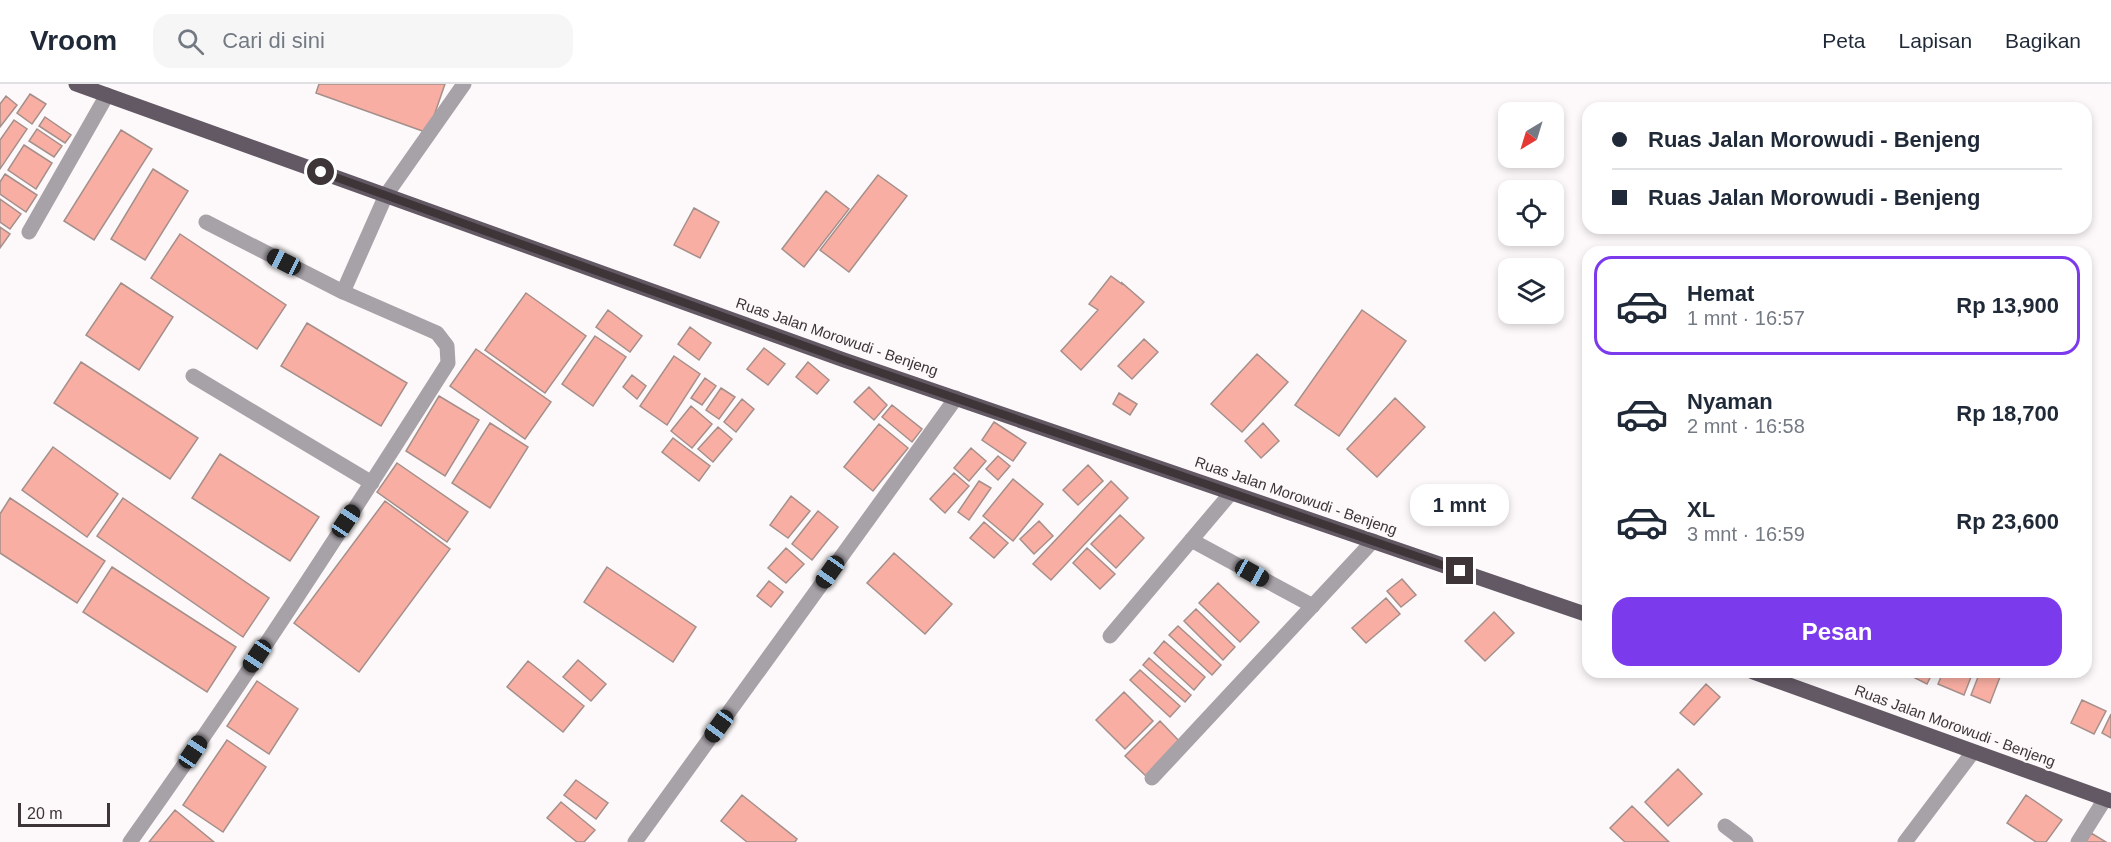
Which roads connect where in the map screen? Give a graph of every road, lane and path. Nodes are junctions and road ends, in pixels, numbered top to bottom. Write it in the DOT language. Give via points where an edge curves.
graph roads {
  1 [pos="76,84"];
  2 [pos="464,84"];
  3 [pos="107,95"];
  4 [pos="386,195"];
  5 [pos="206,222"];
  6 [pos="29,232"];
  7 [pos="343,292"];
  8 [pos="193,376"];
  9 [pos="956,398"];
  10 [pos="372,483"];
  11 [pos="1231,493"];
  12 [pos="1191,540"];
  13 [pos="1373,541"];
  14 [pos="1313,606"];
  15 [pos="1582,613"];
  16 [pos="1110,636"];
  17 [pos="1770,678"];
  18 [pos="1973,752"];
  19 [pos="1152,778"];
  20 [pos="2108,800"];
  21 [pos="1725,826"];
  22 [pos="130,842"];
  23 [pos="635,842"];
  24 [pos="1746,842"];
  25 [pos="1905,842"];
  26 [pos="2078,842"];
  1 -- 3 [label="main road, Ruas Jalan Morowudi - Benjeng"];
  2 -- 4 [label="street"];
  3 -- 4 [label="main road, Ruas Jalan Morowudi - Benjeng"];
  3 -- 6 [label="street"];
  4 -- 7 [label="street"];
  4 -- 9 [label="main road, Ruas Jalan Morowudi - Benjeng"];
  5 -- 7 [label="street"];
  7 -- 10 [label="street" via="437,333 447,346 448,363"];
  8 -- 10 [label="street"];
  9 -- 11 [label="main road, Ruas Jalan Morowudi - Benjeng"];
  9 -- 23 [label="street"];
  10 -- 22 [label="street"];
  11 -- 12 [label="street"];
  11 -- 13 [label="main road, Ruas Jalan Morowudi - Benjeng"];
  12 -- 14 [label="street"];
  12 -- 16 [label="street"];
  13 -- 14 [label="street"];
  13 -- 15 [label="main road, Ruas Jalan Morowudi - Benjeng"];
  14 -- 19 [label="street"];
  17 -- 18 [label="main road, Ruas Jalan Morowudi - Benjeng"];
  18 -- 20 [label="main road, Ruas Jalan Morowudi - Benjeng"];
  18 -- 25 [label="street"];
  20 -- 26 [label="street"];
  21 -- 24 [label="street"];
}
